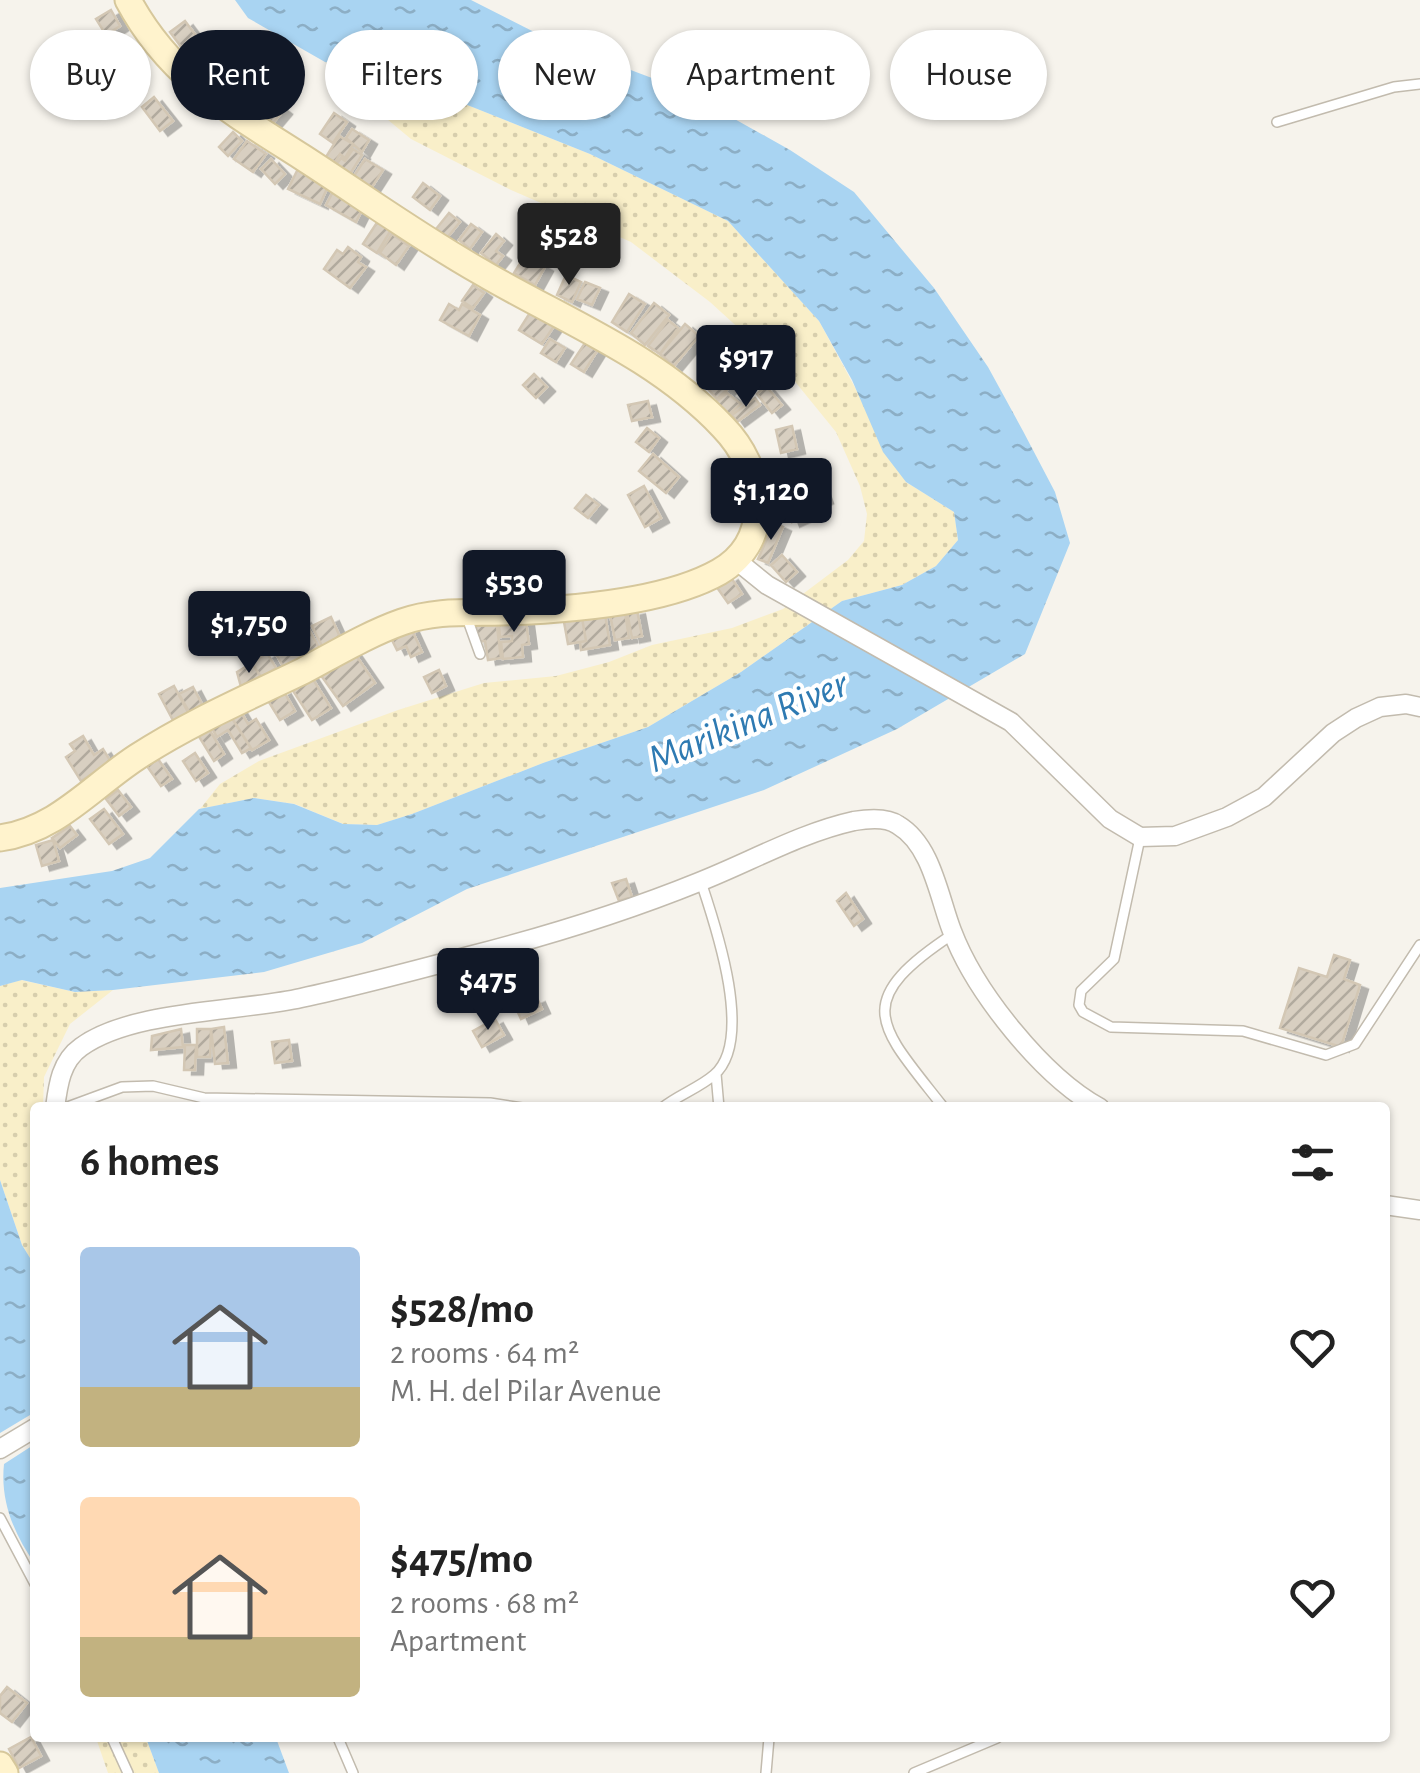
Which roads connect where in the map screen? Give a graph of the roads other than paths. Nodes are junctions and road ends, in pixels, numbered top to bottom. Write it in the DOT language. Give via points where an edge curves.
graph roads {
  1 [pos="128,0"];
  2 [pos="1420,84"];
  3 [pos="1277,122"];
  4 [pos="736,560"];
  5 [pos="466,612"];
  6 [pos="480,654"];
  7 [pos="1420,707"];
  8 [pos="1140,837"];
  9 [pos="0,838"];
  10 [pos="701,882"];
  11 [pos="953,934"];
  12 [pos="1420,945"];
  13 [pos="716,1074"];
  14 [pos="56,1102"];
  15 [pos="81,1102"];
  16 [pos="367,1102"];
  17 [pos="672,1102"];
  18 [pos="718,1102"];
  19 [pos="939,1102"];
  20 [pos="1092,1102"];
  21 [pos="1390,1206"];
  22 [pos="1420,1210"];
  23 [pos="30,1431"];
  24 [pos="2,1447"];
  25 [pos="0,1518"];
  26 [pos="30,1575"];
  27 [pos="114,1742"];
  28 [pos="340,1742"];
  29 [pos="769,1742"];
  30 [pos="988,1742"];
  31 [pos="0,1765"];
  32 [pos="5,1773"];
  33 [pos="128,1773"];
  34 [pos="353,1773"];
  35 [pos="766,1773"];
  36 [pos="914,1773"];
  1 -- 4 [label="street" via="156,47 206,94 475,269 652,365 722,425 754,475 759,500 758,523"];
  2 -- 3 [label="lane"];
  4 -- 5 [label="street" via="698,582 586,608"];
  4 -- 8 [label="street" via="779,592 985,706 1030,739 1110,819"];
  5 -- 6 [label="lane"];
  5 -- 9 [label="street" via="400,622 181,732 37,829"];
  7 -- 8 [label="street" via="1380,707 1356,718 1264,797 1227,817 1175,836"];
  8 -- 12 [label="lane" via="1114,959 1081,991 1082,1012 1111,1027 1242,1031 1326,1055 1340,1052 1355,1044"];
  10 -- 11 [label="street" via="820,831 880,820 898,825 927,860"];
  10 -- 13 [label="lane" via="730,983 726,1058"];
  10 -- 14 [label="street" via="434,966 299,999 108,1032 79,1048 62,1069"];
  11 -- 19 [label="lane" via="904,970 885,1007 892,1041"];
  11 -- 20 [label="street" via="1028,1049"];
  13 -- 17 [label="lane"];
  13 -- 18 [label="lane"];
  15 -- 16 [label="lane" via="122,1087 153,1086 204,1098"];
  21 -- 22 [label="street"];
  23 -- 24 [label="street"];
  25 -- 26 [label="lane"];
  27 -- 33 [label="lane"];
  28 -- 34 [label="lane"];
  29 -- 35 [label="lane"];
  30 -- 36 [label="lane"];
  31 -- 32 [label="street"];
}
